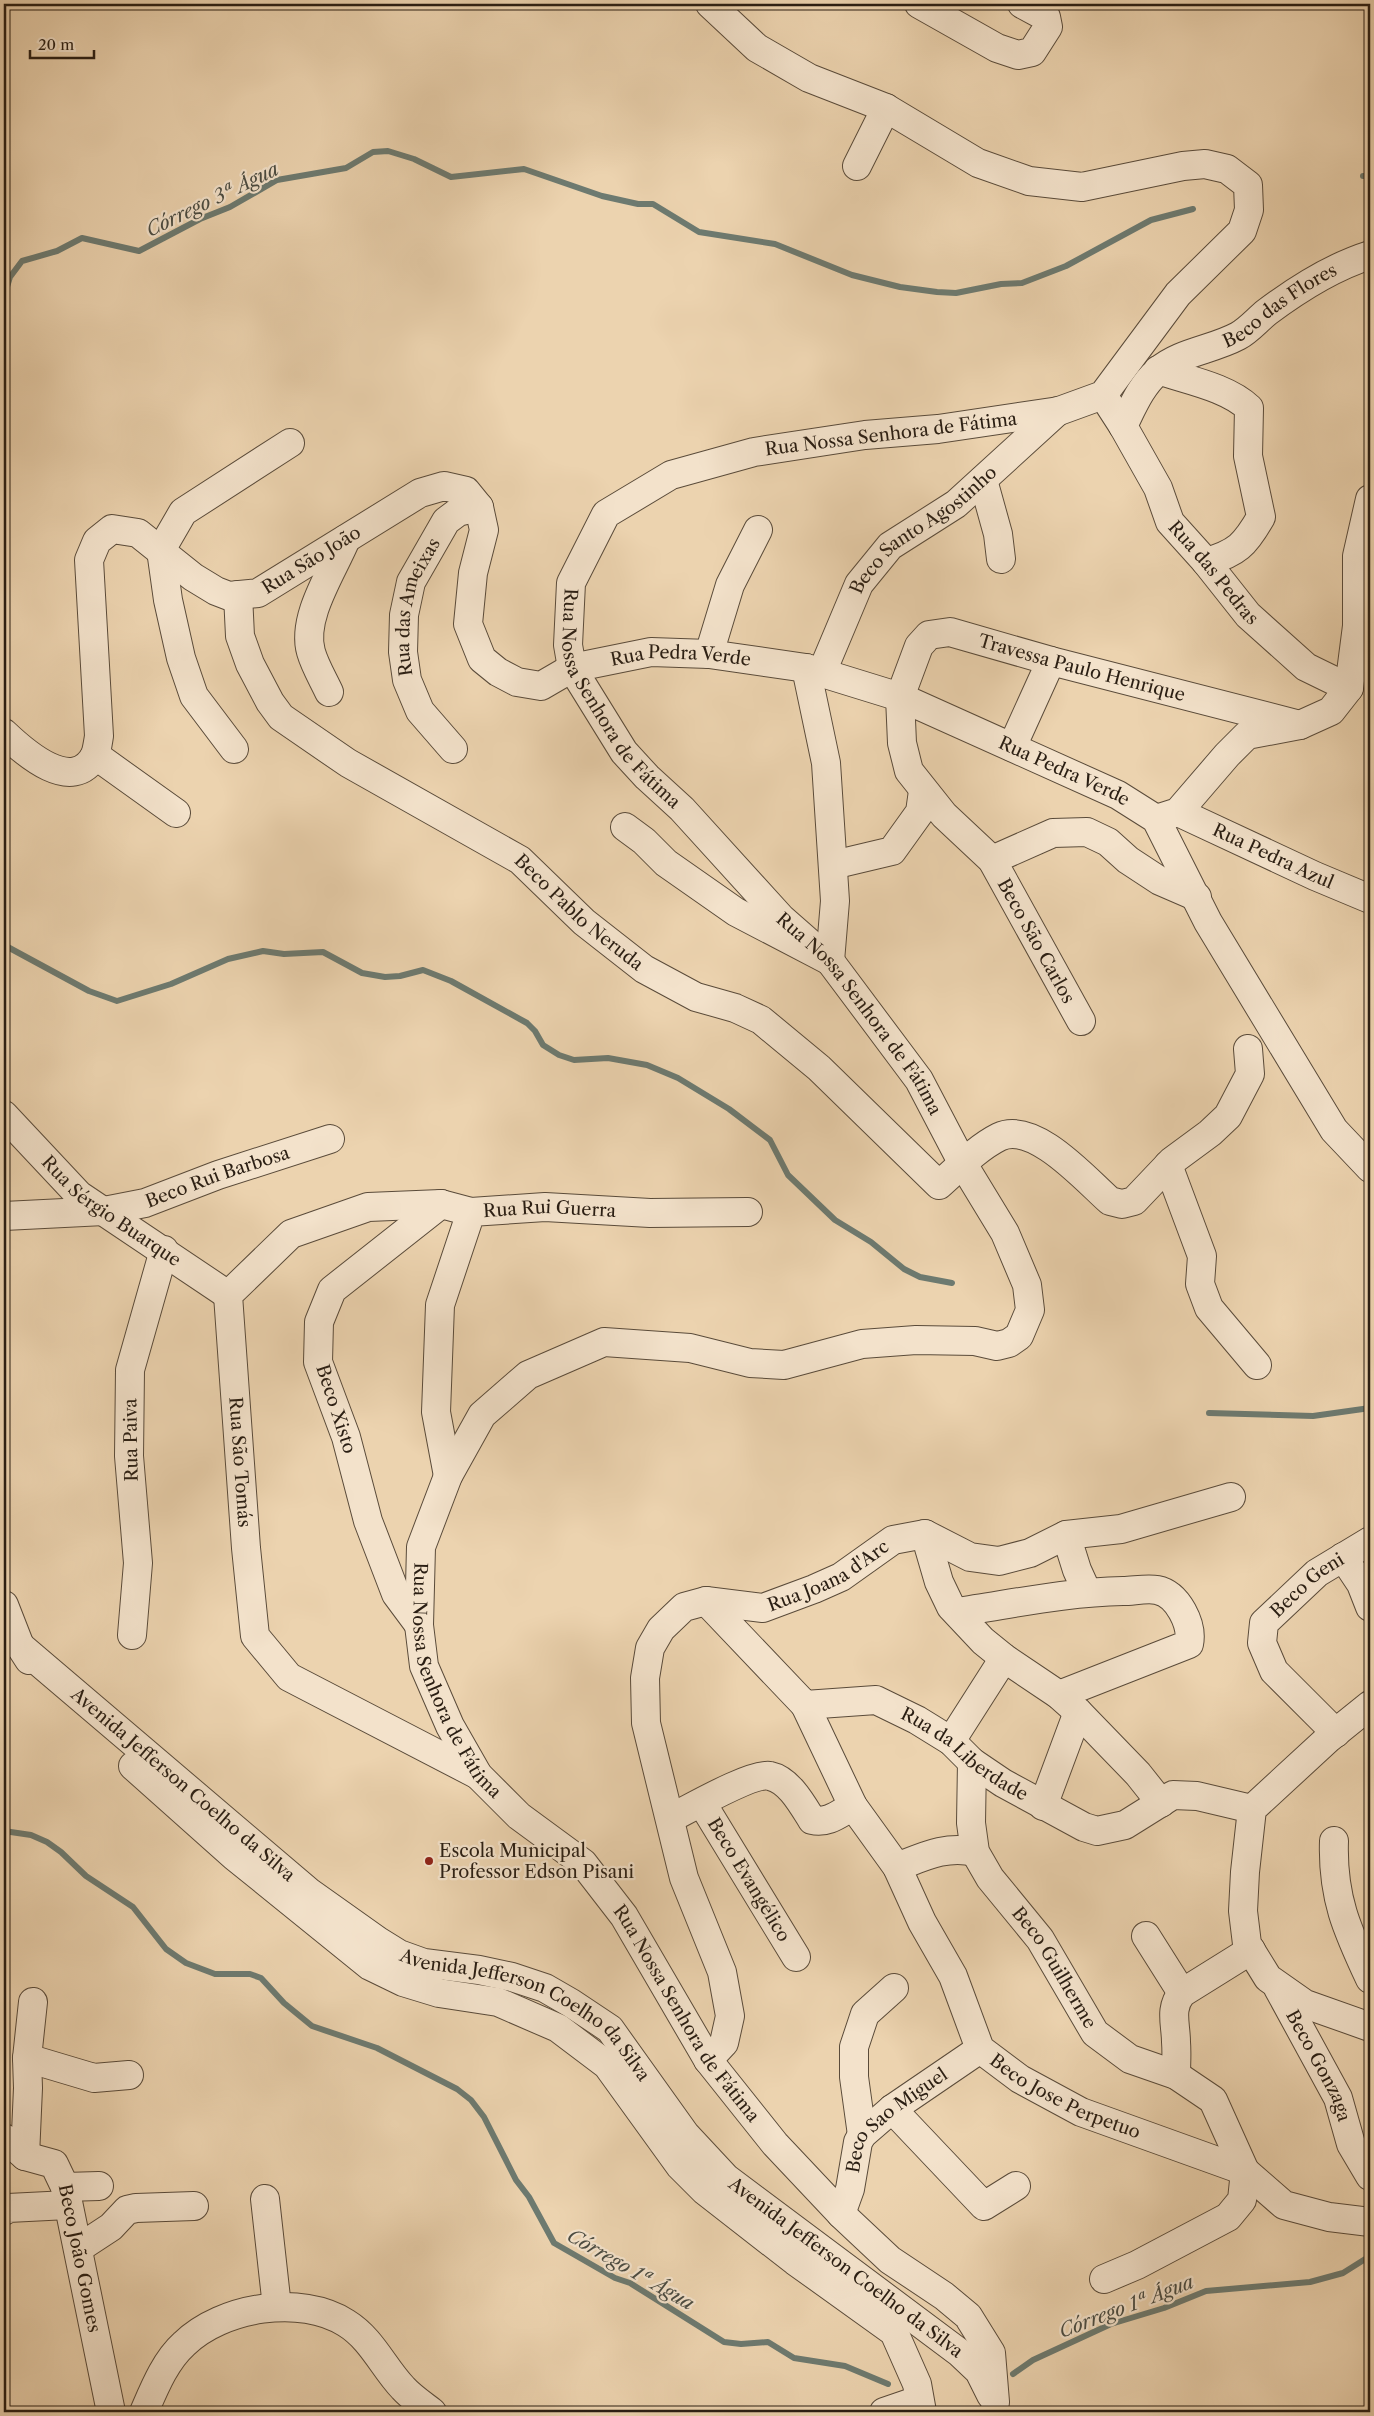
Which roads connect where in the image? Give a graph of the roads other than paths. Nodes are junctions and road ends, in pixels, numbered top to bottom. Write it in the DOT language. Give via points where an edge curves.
graph roads {
  1 [pos="710,4"];
  2 [pos="919,4"];
  3 [pos="1022,4"];
  4 [pos="886,108"];
  5 [pos="857,166"];
  6 [pos="1370,255"];
  7 [pos="1158,370"];
  8 [pos="1103,395"];
  9 [pos="1058,411"];
  10 [pos="1123,426"];
  11 [pos="290,444"];
  12 [pos="983,480"];
  13 [pos="479,507"];
  14 [pos="1369,508"];
  15 [pos="758,530"];
  16 [pos="346,539"];
  17 [pos="161,550"];
  18 [pos="1002,559"];
  19 [pos="1206,562"];
  20 [pos="238,595"];
  21 [pos="709,654"];
  22 [pos="1051,660"];
  23 [pos="572,668"];
  24 [pos="814,670"];
  25 [pos="1349,688"];
  26 [pos="329,692"];
  27 [pos="900,697"];
  28 [pos="1300,725"];
  29 [pos="4,733"];
  30 [pos="1012,747"];
  31 [pos="234,749"];
  32 [pos="453,749"];
  33 [pos="95,755"];
  34 [pos="923,791"];
  35 [pos="176,813"];
  36 [pos="1167,816"];
  37 [pos="625,827"];
  38 [pos="992,860"];
  39 [pos="833,866"];
  40 [pos="1197,898"];
  41 [pos="1370,899"];
  42 [pos="830,961"];
  43 [pos="1081,1021"];
  44 [pos="1248,1049"];
  45 [pos="4,1115"];
  46 [pos="330,1139"];
  47 [pos="963,1164"];
  48 [pos="1168,1165"];
  49 [pos="1370,1168"];
  50 [pos="441,1204"];
  51 [pos="104,1211"];
  52 [pos="471,1212"];
  53 [pos="748,1212"];
  54 [pos="4,1216"];
  55 [pos="164,1250"];
  56 [pos="228,1295"];
  57 [pos="1257,1365"];
  58 [pos="448,1476"];
  59 [pos="1231,1497"];
  60 [pos="925,1534"];
  61 [pos="1066,1535"];
  62 [pos="1370,1542"];
  63 [pos="1343,1557"];
  64 [pos="1086,1592"];
  65 [pos="706,1601"];
  66 [pos="4,1605"];
  67 [pos="1370,1607"];
  68 [pos="956,1612"];
  69 [pos="419,1625"];
  70 [pos="132,1635"];
  71 [pos="1004,1658"];
  72 [pos="1068,1704"];
  73 [pos="805,1705"];
  74 [pos="1370,1705"];
  75 [pos="1336,1733"];
  76 [pos="951,1741"];
  77 [pos="972,1762"];
  78 [pos="478,1775"];
  79 [pos="702,1803"];
  80 [pos="1161,1803"];
  81 [pos="853,1806"];
  82 [pos="1043,1806"];
  83 [pos="1252,1808"];
  84 [pos="671,1818"];
  85 [pos="1334,1841"];
  86 [pos="975,1852"];
  87 [pos="897,1867"];
  88 [pos="1146,1936"];
  89 [pos="1251,1950"];
  90 [pos="796,1957"];
  91 [pos="1367,1961"];
  92 [pos="1275,1982"];
  93 [pos="894,1988"];
  94 [pos="1182,1993"];
  95 [pos="32,2002"];
  96 [pos="1370,2027"];
  97 [pos="980,2049"];
  98 [pos="27,2058"];
  99 [pos="708,2060"];
  100 [pos="130,2075"];
  101 [pos="1176,2075"];
  102 [pos="892,2110"];
  103 [pos="862,2135"];
  104 [pos="4,2138"];
  105 [pos="25,2156"];
  106 [pos="1245,2171"];
  107 [pos="1370,2176"];
  108 [pos="99,2186"];
  109 [pos="1016,2186"];
  110 [pos="66,2196"];
  111 [pos="265,2199"];
  112 [pos="194,2206"];
  113 [pos="4,2211"];
  114 [pos="841,2214"];
  115 [pos="1370,2222"];
  116 [pos="79,2248"];
  117 [pos="906,2271"];
  118 [pos="1104,2279"];
  119 [pos="277,2307"];
  120 [pos="910,2324"];
  121 [pos="923,2402"];
  122 [pos="995,2407"];
  123 [pos="110,2412"];
  124 [pos="144,2412"];
  125 [pos="432,2412"];
  126 [pos="884,2412"];
  1 -- 4 [label="street" via="757,48 809,78"];
  2 -- 3 [label="street" via="997,48 1018,55 1032,52 1048,26 1046,17"];
  4 -- 5 [label="street"];
  4 -- 8 [label="street" via="978,163 1029,181 1082,187 1205,164 1227,169 1248,185 1249,210 1242,231 1178,294"];
  6 -- 7 [label="street, Beco das Flores" via="1343,264 1302,287 1240,335 1223,344 1199,349"];
  7 -- 10 [label="street" via="1138,393"];
  7 -- 19 [label="street" via="1221,392 1249,408 1248,456 1261,517 1248,540 1226,556"];
  8 -- 9 [label="street, Rua Nossa Senhora de Fátima"];
  8 -- 10 [label="street, Rua das Pedras"];
  9 -- 12 [label="street, Beco Santo Agostinho"];
  9 -- 23 [label="street, Rua Nossa Senhora de Fátima" via="938,430 865,435 754,452 672,475 606,514 571,583 568,645"];
  10 -- 19 [label="street, Rua das Pedras" via="1158,488 1170,522"];
  11 -- 17 [label="street" via="183,512"];
  12 -- 18 [label="street"];
  12 -- 24 [label="street, Beco Santo Agostinho" via="956,504 890,546 858,584"];
  13 -- 16 [label="street, Rua São João" via="466,491 444,486 420,493"];
  13 -- 23 [label="street" via="484,530 474,573 468,624 482,659 517,682 541,686"];
  13 -- 32 [label="street, Rua das Ameixas" via="458,512 446,521 411,582 404,615 403,652 407,680 420,711"];
  14 -- 25 [label="street" via="1357,556 1357,626"];
  15 -- 21 [label="street" via="730,585"];
  16 -- 20 [label="street, Rua São João" via="258,593"];
  16 -- 26 [label="street" via="319,595 311,623 311,651"];
  17 -- 20 [label="street, Rua São João" via="208,586 229,596"];
  17 -- 31 [label="street" via="181,658 194,696"];
  17 -- 33 [label="street, Rua São João" via="138,533 112,530 97,541 89,560 99,736"];
  19 -- 25 [label="street, Rua das Pedras" via="1248,615 1306,667"];
  20 -- 47 [label="street, Beco Pablo Neruda" via="240,636 250,664 281,717 348,763 520,860 584,922 644,969 696,998 735,1008 760,1020 819,1068 939,1185"];
  21 -- 23 [label="street, Rua Pedra Verde" via="651,652"];
  21 -- 24 [label="street, Rua Pedra Verde"];
  22 -- 27 [label="street, Travessa Paulo Henrique" via="950,632 929,635 919,646"];
  22 -- 28 [label="street, Travessa Paulo Henrique"];
  22 -- 30 [label="street"];
  23 -- 42 [label="street, Rua Nossa Senhora de Fátima" via="624,752 682,809 781,918"];
  24 -- 27 [label="street, Rua Pedra Verde"];
  24 -- 39 [label="street" via="826,763"];
  25 -- 28 [label="street" via="1331,711"];
  27 -- 30 [label="street, Rua Pedra Verde"];
  27 -- 34 [label="street, Beco São Carlos" via="902,743 909,771"];
  28 -- 36 [label="street" via="1247,735"];
  29 -- 33 [label="street" via="27,756 65,772 85,767"];
  30 -- 36 [label="street, Rua Pedra Verde"];
  33 -- 35 [label="street"];
  34 -- 38 [label="street, Beco São Carlos"];
  34 -- 39 [label="street" via="920,812 892,851"];
  36 -- 40 [label="street"];
  36 -- 41 [label="street, Rua Pedra Azul"];
  37 -- 42 [label="street" via="666,863 736,912"];
  38 -- 40 [label="street, Beco São Carlos" via="1053,833 1087,832 1108,842 1128,860 1160,880"];
  38 -- 43 [label="street, Beco São Carlos"];
  39 -- 42 [label="street" via="835,901"];
  40 -- 49 [label="street" via="1208,922 1334,1130"];
  42 -- 47 [label="street, Rua Nossa Senhora de Fátima" via="920,1080"];
  44 -- 48 [label="street" via="1250,1074 1228,1116"];
  45 -- 51 [label="street, Rua Sérgio Buarque" via="79,1195"];
  46 -- 51 [label="street, Beco Rui Barbosa" via="218,1175 145,1203"];
  47 -- 48 [label="street" via="1000,1137 1015,1134 1043,1142 1110,1201 1122,1204 1134,1201"];
  47 -- 58 [label="street, Rua Nossa Senhora de Fátima" via="1006,1233 1027,1284 1030,1310 1019,1336 1009,1343 998,1346 975,1341 916,1340 862,1344 784,1365 750,1363 690,1348 604,1342 522,1380 482,1415"];
  48 -- 57 [label="street" via="1202,1256 1200,1284 1209,1308"];
  50 -- 52 [label="street"];
  50 -- 56 [label="street" via="368,1207 291,1234"];
  50 -- 69 [label="street, Beco Xisto" via="332,1290 319,1322 318,1362 346,1437 368,1521 396,1594"];
  51 -- 54 [label="street, Beco Rui Barbosa"];
  51 -- 55 [label="street, Rua Sérgio Buarque"];
  52 -- 53 [label="street, Rua Rui Guerra" via="545,1207 650,1213"];
  52 -- 58 [label="street, Rua Rui Guerra" via="440,1305 436,1412"];
  55 -- 56 [label="street, Rua Sérgio Buarque"];
  55 -- 70 [label="street, Rua Paiva" via="130,1370 129,1456 138,1563"];
  56 -- 78 [label="street, Rua São Tomás" via="255,1636 288,1677"];
  58 -- 69 [label="street, Rua Nossa Senhora de Fátima" via="422,1547"];
  59 -- 61 [label="street" via="1121,1529"];
  60 -- 61 [label="street" via="970,1557 998,1561 1030,1553"];
  60 -- 65 [label="street, Rua Joana d'Arc" via="894,1540 841,1577 763,1608"];
  60 -- 68 [label="street" via="939,1582"];
  61 -- 64 [label="street"];
  62 -- 63 [label="street, Beco Geni"];
  63 -- 67 [label="street" via="1361,1584"];
  63 -- 75 [label="street, Beco Geni" via="1317,1573 1264,1623 1262,1643 1274,1671"];
  64 -- 68 [label="street"];
  64 -- 72 [label="street" via="1157,1590 1172,1597 1180,1607 1191,1635 1189,1644"];
  65 -- 73 [label="street"];
  65 -- 84 [label="street, Rua Joana d'Arc" via="684,1606 661,1629 648,1658 646,1723"];
  66 -- 120 [label="street, Avenida Jefferson Coelho da Silva" via="20,1646 59,1692 140,1772 234,1856 370,1966 403,1982 439,1993 498,2002 558,2028 608,2065 680,2166 705,2191 795,2261"];
  68 -- 71 [label="street"];
  69 -- 78 [label="street, Rua Nossa Senhora de Fátima" via="424,1666 450,1726"];
  71 -- 72 [label="street"];
  71 -- 76 [label="street"];
  72 -- 80 [label="street" via="1138,1774"];
  72 -- 82 [label="street"];
  73 -- 76 [label="street, Rua da Liberdade" via="876,1700"];
  73 -- 81 [label="street, Beco Jose Perpetuo"];
  74 -- 75 [label="street"];
  75 -- 83 [label="street"];
  76 -- 77 [label="street, Rua da Liberdade"];
  77 -- 82 [label="street, Rua da Liberdade"];
  77 -- 86 [label="street, Beco Guilherme" via="971,1823"];
  78 -- 99 [label="street, Rua Nossa Senhora de Fátima" via="518,1816 583,1862 624,1916"];
  79 -- 81 [label="street" via="752,1778 769,1775 785,1784 812,1820 828,1820"];
  79 -- 84 [label="street"];
  79 -- 90 [label="street, Beco Evangélico"];
  80 -- 82 [label="street, Rua da Liberdade" via="1125,1825 1098,1830 1084,1827"];
  80 -- 83 [label="street, Rua da Liberdade" via="1173,1795 1197,1796"];
  81 -- 87 [label="street, Beco Jose Perpetuo"];
  83 -- 89 [label="street" via="1243,1911 1247,1944"];
  84 -- 99 [label="street, Rua Joana d'Arc" via="684,1878 722,1972 730,2016 724,2043"];
  85 -- 91 [label="street" via="1340,1909"];
  86 -- 87 [label="street" via="942,1850"];
  86 -- 101 [label="street, Beco Guilherme" via="990,1878 1040,1939 1096,2034 1130,2059"];
  87 -- 97 [label="street, Beco Jose Perpetuo" via="922,1922 953,1976"];
  88 -- 94 [label="street"];
  89 -- 92 [label="street" via="1268,1978"];
  89 -- 94 [label="street"];
  92 -- 96 [label="street" via="1306,2004"];
  92 -- 107 [label="street, Beco Gonzaga" via="1338,2098 1351,2144"];
  93 -- 103 [label="street" via="865,2014 854,2047 854,2077"];
  94 -- 101 [label="street" via="1177,1998 1172,2016"];
  95 -- 98 [label="street"];
  97 -- 102 [label="street, Beco Sao Miguel"];
  97 -- 106 [label="street, Beco Jose Perpetuo" via="1020,2079 1081,2112"];
  98 -- 100 [label="street" via="94,2078"];
  98 -- 105 [label="street"];
  99 -- 114 [label="street, Rua Nossa Senhora de Fátima" via="775,2144"];
  101 -- 106 [label="street, Beco Guilherme" via="1213,2100"];
  102 -- 103 [label="street, Beco Sao Miguel"];
  102 -- 109 [label="street" via="984,2206"];
  103 -- 114 [label="street, Beco Sao Miguel"];
  104 -- 105 [label="street, Beco João Gomes"];
  105 -- 110 [label="street, Beco João Gomes" via="54,2164"];
  106 -- 115 [label="street, Beco Jose Perpetuo" via="1284,2206 1329,2217"];
  106 -- 118 [label="street" via="1242,2200 1228,2217"];
  108 -- 110 [label="street"];
  110 -- 113 [label="street"];
  110 -- 116 [label="street, Beco João Gomes"];
  111 -- 119 [label="street"];
  112 -- 116 [label="street" via="126,2210 111,2227"];
  114 -- 117 [label="street, Rua Nossa Senhora de Fátima"];
  116 -- 123 [label="street, Beco João Gomes"];
  117 -- 120 [label="street, Rua Nossa Senhora de Fátima" via="928,2308"];
  117 -- 122 [label="street, Rua Nossa Senhora de Fátima" via="968,2316 990,2353"];
  119 -- 124 [label="street" via="240,2312 184,2344 167,2367"];
  119 -- 125 [label="street" via="324,2311 347,2323 365,2338 403,2389"];
  120 -- 121 [label="street, Avenida Jefferson Coelho da Silva"];
  120 -- 122 [label="street, Avenida Jefferson Coelho da Silva" via="960,2353 979,2371"];
  121 -- 126 [label="street"];
}
